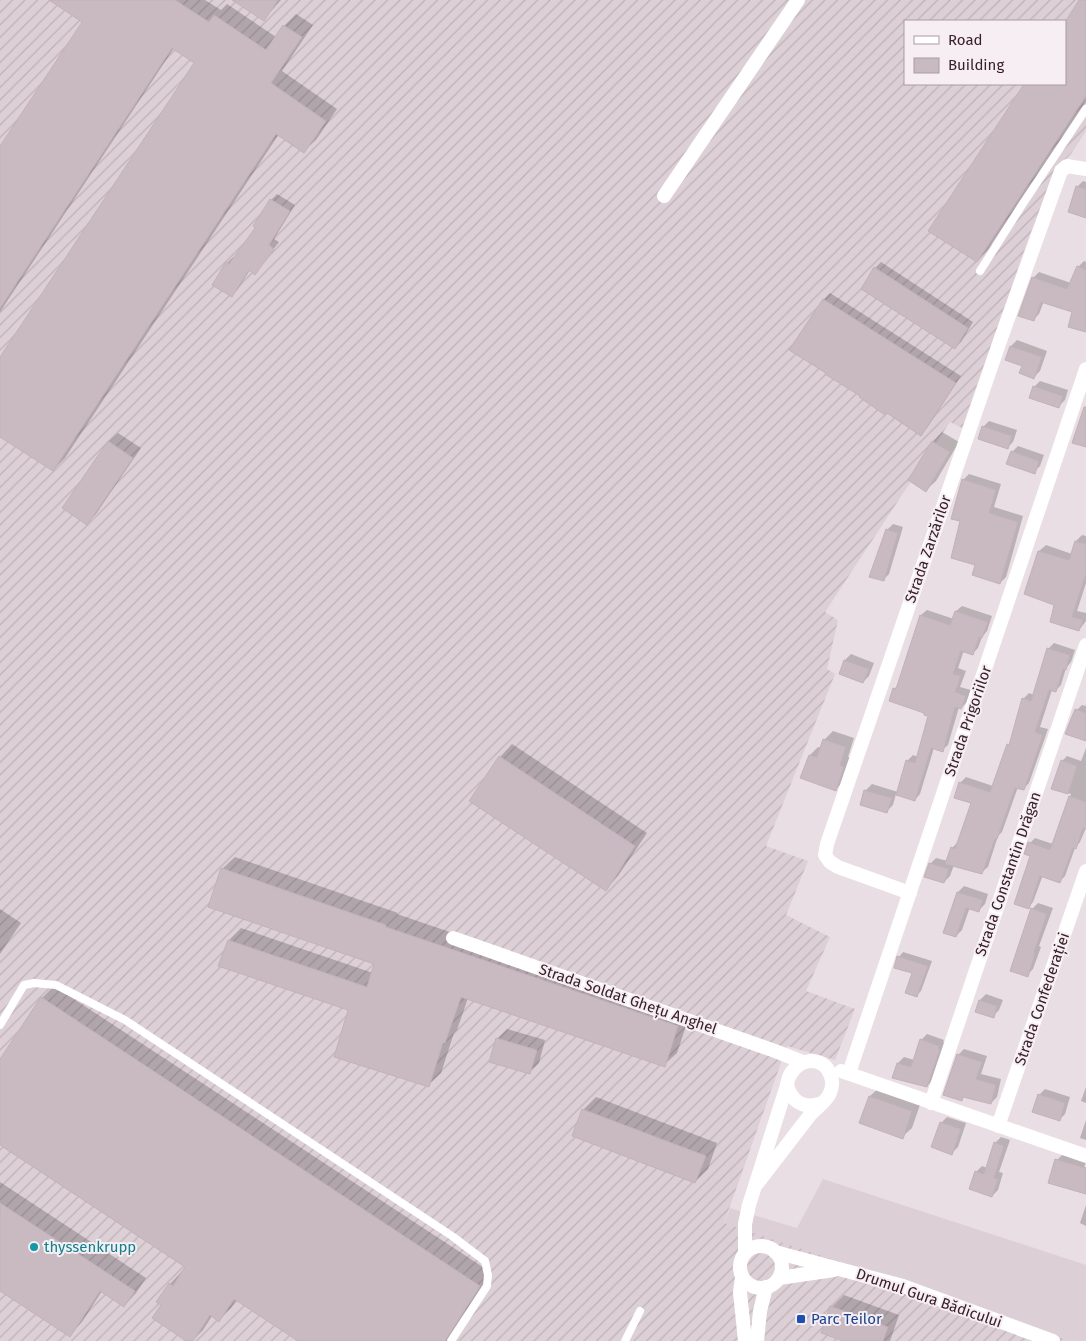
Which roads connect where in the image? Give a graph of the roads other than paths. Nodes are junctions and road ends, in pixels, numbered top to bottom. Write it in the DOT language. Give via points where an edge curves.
graph roads {
  1 [pos="798,0"];
  2 [pos="1086,109"];
  3 [pos="1069,161"];
  4 [pos="664,196"];
  5 [pos="980,271"];
  6 [pos="1086,369"];
  7 [pos="1086,645"];
  8 [pos="1086,871"];
  9 [pos="910,893"];
  10 [pos="452,938"];
  11 [pos="0,1025"];
  12 [pos="803,1062"];
  13 [pos="824,1066"];
  14 [pos="849,1073"];
  15 [pos="787,1085"];
  16 [pos="832,1086"];
  17 [pos="931,1103"];
  18 [pos="819,1104"];
  19 [pos="998,1126"];
  20 [pos="1086,1156"];
  21 [pos="756,1185"];
  22 [pos="746,1232"];
  23 [pos="762,1246"];
  24 [pos="775,1252"];
  25 [pos="746,1253"];
  26 [pos="842,1269"];
  27 [pos="742,1277"];
  28 [pos="779,1278"];
  29 [pos="766,1288"];
  30 [pos="640,1311"];
  31 [pos="451,1341"];
  32 [pos="626,1341"];
  33 [pos="745,1341"];
  34 [pos="757,1341"];
  35 [pos="1053,1341"];
  1 -- 4 [label="street"];
  2 -- 3 [label="lane"];
  3 -- 5 [label="lane" via="1022,204"];
  3 -- 9 [label="street, Strada Zarzărilor" via="1061,171 1001,338 827,844 826,855 838,867"];
  6 -- 9 [label="street, Strada Prigoriilor"];
  7 -- 17 [label="street, Strada Constantin Drăgan"];
  8 -- 19 [label="street, Strada Confederației"];
  9 -- 14 [label="street, Strada Prigoriilor"];
  10 -- 12 [label="street, Strada Soldat Ghețu Anghel"];
  11 -- 31 [label="lane" via="24,985 56,985 125,1020 452,1236 485,1261 488,1275 487,1286"];
  12 -- 13 [label="street" via="817,1062"];
  12 -- 15 [label="street" via="791,1071"];
  13 -- 14 [label="street"];
  13 -- 16 [label="street" via="832,1079"];
  14 -- 16 [label="street"];
  14 -- 17 [label="street"];
  15 -- 18 [label="street" via="788,1092 798,1103"];
  15 -- 21 [label="street"];
  16 -- 18 [label="street" via="826,1100"];
  17 -- 19 [label="street"];
  18 -- 21 [label="street"];
  19 -- 20 [label="street"];
  21 -- 22 [label="street" via="747,1215"];
  22 -- 23 [label="street"];
  22 -- 25 [label="street"];
  23 -- 24 [label="street"];
  23 -- 25 [label="street"];
  24 -- 26 [label="street, Drumul Gura Bădicului"];
  24 -- 28 [label="street" via="782,1264"];
  25 -- 27 [label="street" via="740,1264"];
  26 -- 28 [label="street"];
  26 -- 35 [label="street, Drumul Gura Bădicului" via="903,1286"];
  27 -- 29 [label="street" via="752,1286"];
  27 -- 33 [label="street" via="740,1292"];
  28 -- 29 [label="street"];
  29 -- 34 [label="street"];
  30 -- 32 [label="lane"];
}
